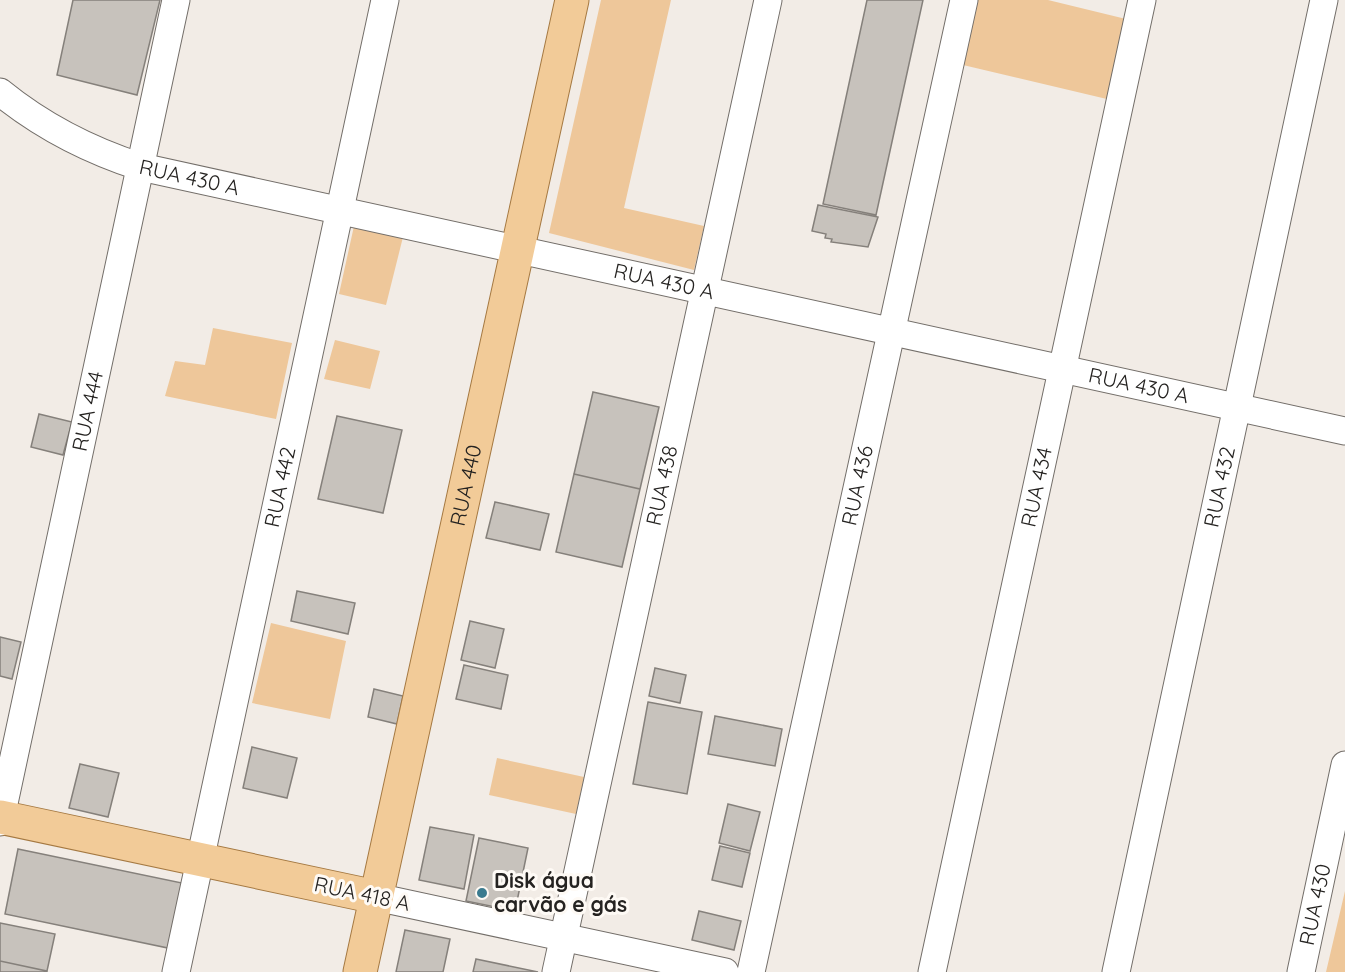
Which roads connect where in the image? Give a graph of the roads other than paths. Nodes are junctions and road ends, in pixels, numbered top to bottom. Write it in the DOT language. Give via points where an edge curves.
graph roads {
  1 [pos="176,0"];
  2 [pos="386,0"];
  3 [pos="572,0"];
  4 [pos="768,0"];
  5 [pos="964,0"];
  6 [pos="1142,0"];
  7 [pos="1324,0"];
  8 [pos="0,92"];
  9 [pos="141,167"];
  10 [pos="340,211"];
  11 [pos="517,250"];
  12 [pos="705,290"];
  13 [pos="891,331"];
  14 [pos="1062,369"];
  15 [pos="1237,407"];
  16 [pos="1345,431"];
  17 [pos="1345,765"];
  18 [pos="0,819"];
  19 [pos="200,860"];
  20 [pos="376,897"];
  21 [pos="564,937"];
  22 [pos="176,972"];
  23 [pos="360,972"];
  24 [pos="556,972"];
  25 [pos="725,972"];
  26 [pos="751,972"];
  27 [pos="932,972"];
  28 [pos="1116,972"];
  29 [pos="1301,972"];
  1 -- 9 [label="street, RUA 444"];
  2 -- 10 [label="street, RUA 442"];
  3 -- 11 [label="main road, RUA 440"];
  4 -- 12 [label="street, RUA 438"];
  5 -- 13 [label="street, RUA 436"];
  6 -- 14 [label="street, RUA 434"];
  7 -- 15 [label="street, RUA 432"];
  8 -- 9 [label="street, RUA 430 A" via="65,137"];
  9 -- 10 [label="street, RUA 430 A"];
  9 -- 18 [label="street, RUA 444"];
  10 -- 11 [label="street, RUA 430 A"];
  10 -- 19 [label="street, RUA 442"];
  11 -- 12 [label="street, RUA 430 A"];
  11 -- 20 [label="main road, RUA 440"];
  12 -- 13 [label="street, RUA 430 A"];
  12 -- 21 [label="street, RUA 438"];
  13 -- 14 [label="street, RUA 430 A"];
  13 -- 26 [label="street, RUA 436"];
  14 -- 15 [label="street, RUA 430 A"];
  14 -- 27 [label="street, RUA 434"];
  15 -- 16 [label="street, RUA 430 A"];
  15 -- 28 [label="street, RUA 432"];
  17 -- 29 [label="street, RUA 430"];
  18 -- 19 [label="main road, RUA 418 A"];
  19 -- 20 [label="main road, RUA 418 A"];
  19 -- 22 [label="street, RUA 442"];
  20 -- 21 [label="street, RUA 418 A"];
  20 -- 23 [label="main road, RUA 440"];
  21 -- 24 [label="street, RUA 438"];
  21 -- 25 [label="street, RUA 418 A"];
}
